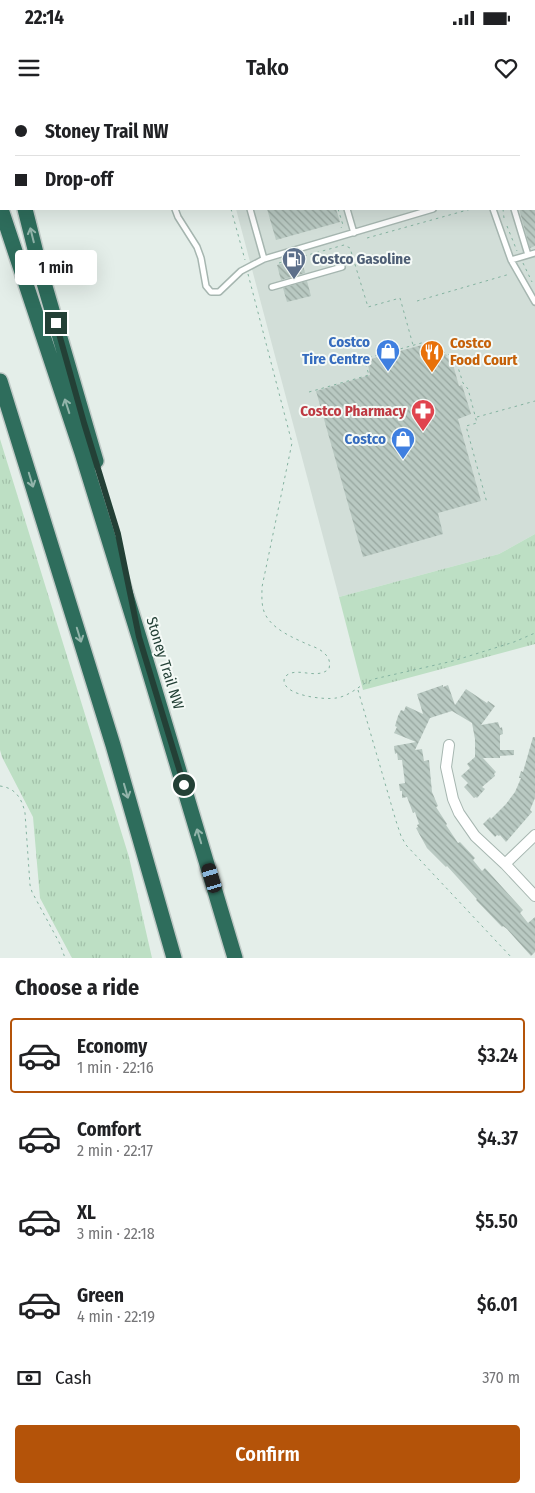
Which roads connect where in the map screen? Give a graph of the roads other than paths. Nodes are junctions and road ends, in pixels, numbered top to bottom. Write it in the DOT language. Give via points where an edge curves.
graph roads {
  1 [pos="1,210"];
  2 [pos="26,210"];
  3 [pos="176,210"];
  4 [pos="250,210"];
  5 [pos="347,210"];
  6 [pos="430,210"];
  7 [pos="493,210"];
  8 [pos="514,210"];
  9 [pos="354,233"];
  10 [pos="535,253"];
  11 [pos="528,255"];
  12 [pos="264,259"];
  13 [pos="511,260"];
  14 [pos="342,267"];
  15 [pos="272,287"];
  16 [pos="535,302"];
  17 [pos="0,381"];
  18 [pos="0,404"];
  19 [pos="17,434"];
  20 [pos="139,637"];
  21 [pos="448,744"];
  22 [pos="535,835"];
  23 [pos="505,864"];
  24 [pos="156,895"];
  25 [pos="535,896"];
  26 [pos="228,933"];
  27 [pos="164,958"];
  28 [pos="174,958"];
  29 [pos="235,958"];
  30 [pos="239,958"];
  20 -- 1 [label="highway, Stoney Trail NW, one-way" via="82,452"];
  20 -- 2 [label="highway, one-way" via="118,534 81,414"];
  3 -- 12 [label="lane" via="197,247 206,286 211,292 219,292 241,271"];
  4 -- 12 [label="lane"];
  5 -- 9 [label="lane"];
  6 -- 9 [label="lane"];
  7 -- 13 [label="lane"];
  8 -- 11 [label="lane"];
  9 -- 12 [label="lane"];
  10 -- 11 [label="lane"];
  11 -- 13 [label="lane"];
  13 -- 16 [label="lane"];
  14 -- 15 [label="lane"];
  17 -- 19 [label="highway"];
  18 -- 19 [label="highway" via="4,417"];
  19 -- 24 [label="highway, one-way"];
  26 -- 20 [label="highway, Stoney Trail NW, one-way"];
  21 -- 23 [label="street" via="446,767 459,813 475,836"];
  22 -- 23 [label="street"];
  23 -- 25 [label="street"];
  24 -- 27 [label="highway" via="154,916"];
  24 -- 28 [label="highway"];
  26 -- 29 [label="highway, Stoney Trail NW"];
  26 -- 30 [label="highway"];
}
